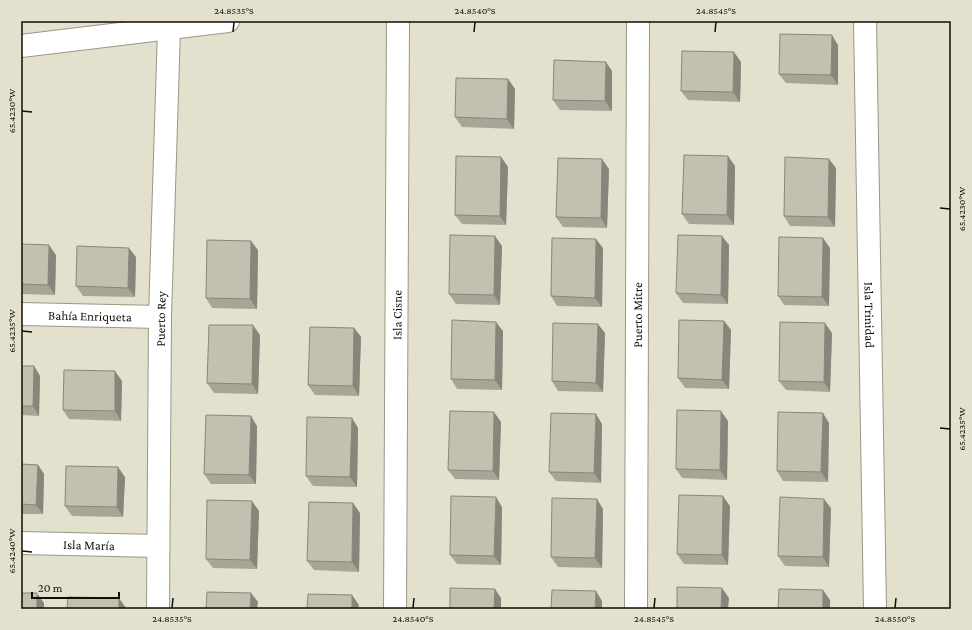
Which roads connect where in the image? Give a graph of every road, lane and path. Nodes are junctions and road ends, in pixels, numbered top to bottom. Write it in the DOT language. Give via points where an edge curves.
graph roads {
  1 [pos="228,21"];
  2 [pos="398,21"];
  3 [pos="638,21"];
  4 [pos="865,21"];
  5 [pos="169,28"];
  6 [pos="21,46"];
  7 [pos="21,314"];
  8 [pos="160,317"];
  9 [pos="21,543"];
  10 [pos="158,546"];
  11 [pos="158,609"];
  12 [pos="395,609"];
  13 [pos="636,609"];
  14 [pos="875,609"];
  1 -- 5 [label="street"];
  2 -- 12 [label="street, Isla Cisne"];
  3 -- 13 [label="street, Puerto Mitre"];
  4 -- 14 [label="street, Isla Trinidad"];
  5 -- 6 [label="street"];
  5 -- 8 [label="street, Puerto Rey"];
  7 -- 8 [label="street, Bahía Enriqueta"];
  8 -- 10 [label="street, Puerto Rey"];
  9 -- 10 [label="street, Isla María"];
  10 -- 11 [label="street, Puerto Rey"];
}
